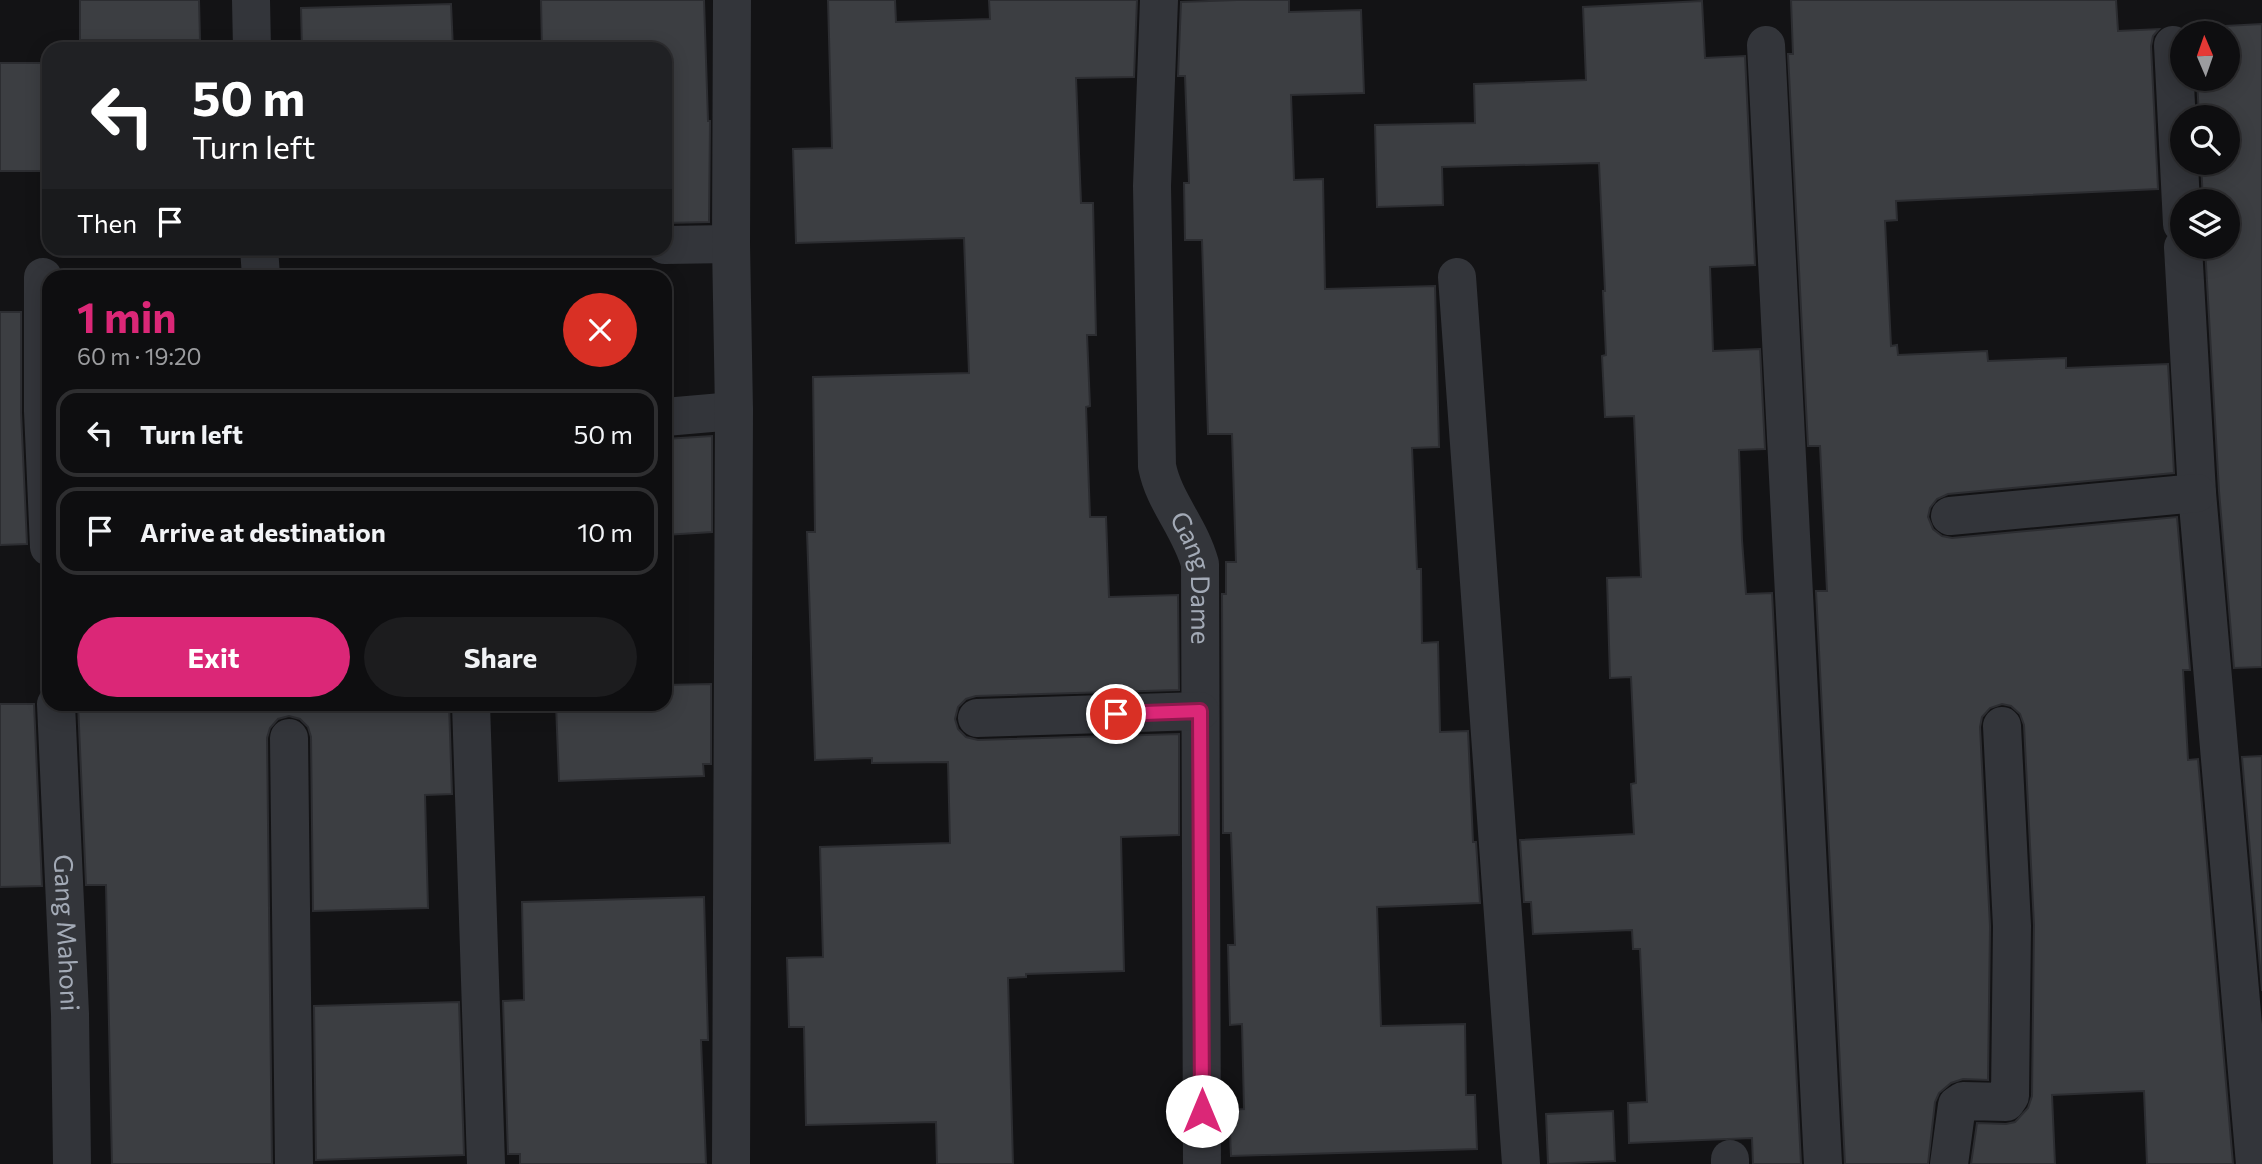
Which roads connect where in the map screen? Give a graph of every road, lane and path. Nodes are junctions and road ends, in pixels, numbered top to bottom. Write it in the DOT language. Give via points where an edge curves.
graph roads {
  1 [pos="251,0"];
  2 [pos="732,0"];
  3 [pos="1159,0"];
  4 [pos="252,42"];
  5 [pos="1766,45"];
  6 [pos="2175,91"];
  7 [pos="2180,189"];
  8 [pos="731,244"];
  9 [pos="672,245"];
  10 [pos="2184,259"];
  11 [pos="1457,277"];
  12 [pos="733,411"];
  13 [pos="672,416"];
  14 [pos="2197,494"];
  15 [pos="1950,516"];
  16 [pos="56,711"];
  17 [pos="471,711"];
  18 [pos="1200,711"];
  19 [pos="977,718"];
  20 [pos="2002,726"];
  21 [pos="289,738"];
  22 [pos="72,1164"];
  23 [pos="294,1164"];
  24 [pos="486,1164"];
  25 [pos="731,1164"];
  26 [pos="1202,1164"];
  27 [pos="1521,1164"];
  28 [pos="1823,1164"];
  29 [pos="1949,1164"];
  30 [pos="2255,1164"];
  1 -- 4 [label="street"];
  2 -- 8 [label="street"];
  3 -- 18 [label="street, Gang Dame" via="1152,186 1157,466 1160,483 1191,535 1200,564"];
  5 -- 28 [label="street"];
  6 -- 7 [label="street"];
  8 -- 9 [label="street"];
  8 -- 12 [label="street"];
  10 -- 14 [label="street"];
  11 -- 27 [label="street"];
  12 -- 13 [label="street"];
  12 -- 25 [label="street"];
  14 -- 15 [label="street"];
  14 -- 30 [label="street"];
  16 -- 22 [label="street, Gang Mahoni"];
  17 -- 24 [label="street"];
  18 -- 19 [label="street"];
  18 -- 26 [label="street, Gang Dame"];
  20 -- 29 [label="street" via="2012,926 2010,1096 2006,1102 1963,1101 1957,1105"];
  21 -- 23 [label="street"];
}
